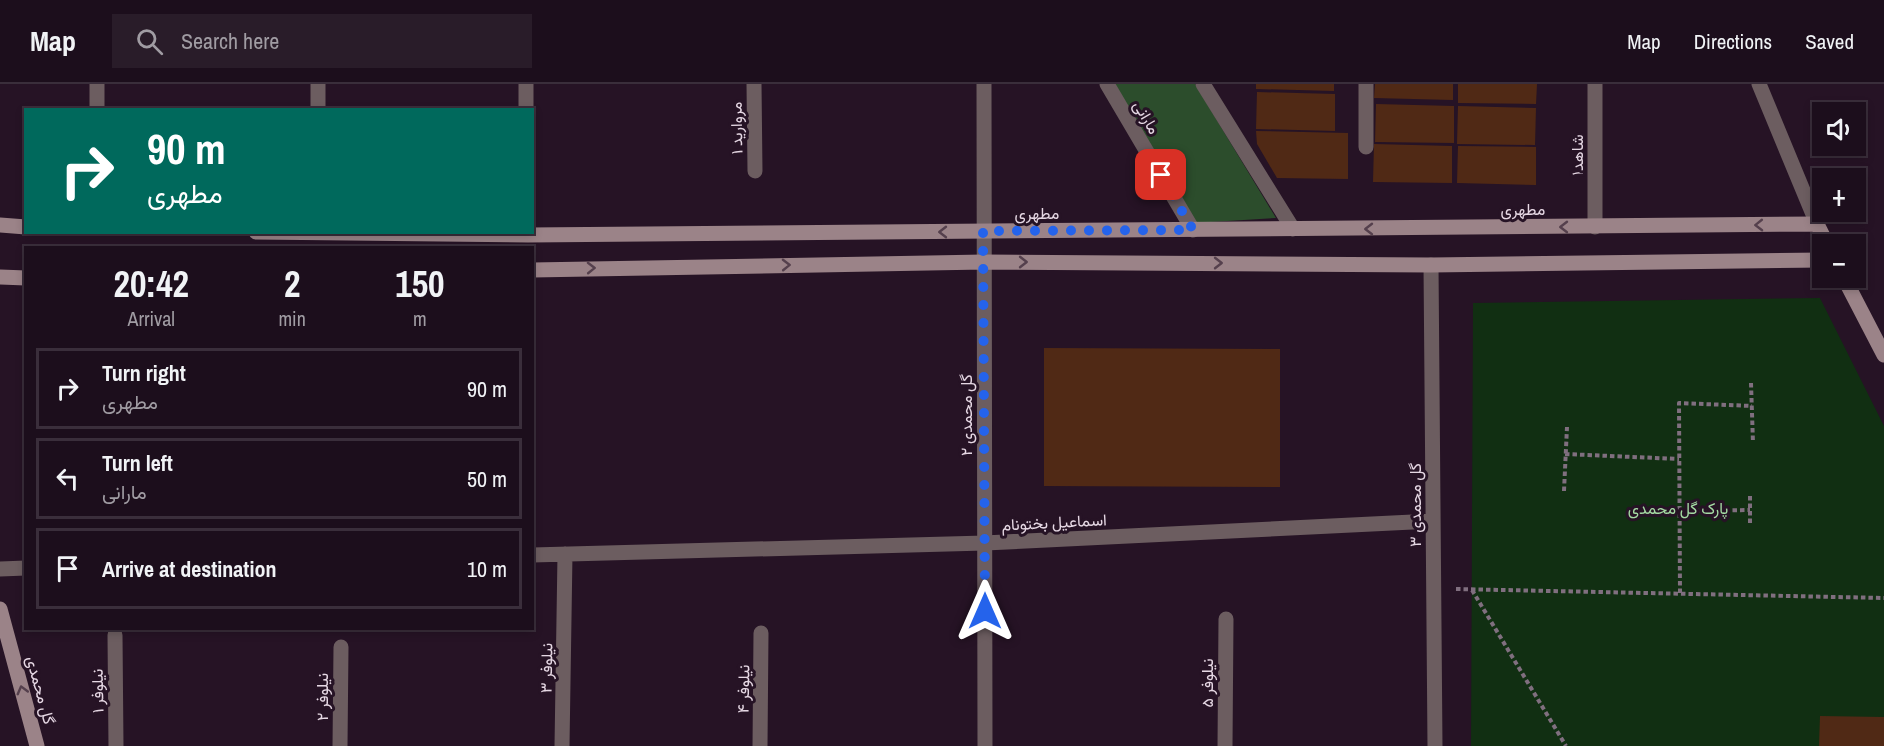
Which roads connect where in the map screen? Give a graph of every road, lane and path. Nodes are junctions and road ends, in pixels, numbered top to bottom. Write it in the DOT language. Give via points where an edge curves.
graph roads {
  1 [pos="97,84"];
  2 [pos="318,84"];
  3 [pos="526,84"];
  4 [pos="754,84"];
  5 [pos="984,84"];
  6 [pos="1107,84"];
  7 [pos="1203,84"];
  8 [pos="1366,84"];
  9 [pos="1595,84"];
  10 [pos="1760,84"];
  11 [pos="97,108"];
  12 [pos="318,108"];
  13 [pos="526,108"];
  14 [pos="1366,147"];
  15 [pos="755,171"];
  16 [pos="1817,224"];
  17 [pos="0,225"];
  18 [pos="24,227"];
  19 [pos="1595,227"];
  20 [pos="1293,229"];
  21 [pos="1193,230"];
  22 [pos="983,231"];
  23 [pos="534,234"];
  24 [pos="1822,234"];
  25 [pos="1812,261"];
  26 [pos="984,262"];
  27 [pos="1431,265"];
  28 [pos="534,270"];
  29 [pos="0,277"];
  30 [pos="24,278"];
  31 [pos="1849,288"];
  32 [pos="1884,355"];
  33 [pos="1751,383"];
  34 [pos="1752,406"];
  35 [pos="1567,428"];
  36 [pos="1753,443"];
  37 [pos="1565,454"];
  38 [pos="1679,459"];
  39 [pos="1564,491"];
  40 [pos="1750,496"];
  41 [pos="1750,510"];
  42 [pos="1680,511"];
  43 [pos="1433,521"];
  44 [pos="1750,525"];
  45 [pos="985,543"];
  46 [pos="566,554"];
  47 [pos="534,555"];
  48 [pos="24,568"];
  49 [pos="0,569"];
  50 [pos="1680,594"];
  51 [pos="1884,598"];
  52 [pos="0,609"];
  53 [pos="1226,620"];
  54 [pos="761,633"];
  55 [pos="115,635"];
  56 [pos="340,647"];
  57 [pos="37,746"];
  58 [pos="116,746"];
  59 [pos="340,746"];
  60 [pos="562,746"];
  61 [pos="760,746"];
  62 [pos="986,746"];
  63 [pos="1225,746"];
  64 [pos="1435,746"];
  65 [pos="1566,746"];
  1 -- 11 [label="street"];
  2 -- 12 [label="street"];
  3 -- 13 [label="street"];
  4 -- 15 [label="street, مروارید ۱"];
  5 -- 22 [label="street, گل محمدی ۲"];
  6 -- 21 [label="street, مارانی"];
  7 -- 20 [label="street"];
  8 -- 14 [label="street"];
  9 -- 19 [label="street, شاهد۱"];
  10 -- 16 [label="street"];
  16 -- 19 [label="street, مطهری, one-way"];
  16 -- 24 [label="street"];
  17 -- 18 [label="street"];
  19 -- 20 [label="street, مطهری, one-way"];
  20 -- 21 [label="street, مطهری"];
  21 -- 22 [label="street, مطهری"];
  22 -- 23 [label="street, مطهری, one-way"];
  22 -- 26 [label="street, گل محمدی ۲"];
  25 -- 27 [label="street"];
  26 -- 27 [label="street, one-way"];
  28 -- 26 [label="street, one-way"];
  26 -- 45 [label="street, گل محمدی ۲"];
  27 -- 43 [label="street, گل محمدی ۳"];
  29 -- 30 [label="street"];
  31 -- 32 [label="street"];
  33 -- 34 [label="path"];
  34 -- 36 [label="path"];
  34 -- 38 [label="path" via="1679,403"];
  35 -- 37 [label="path"];
  37 -- 38 [label="path"];
  37 -- 39 [label="path"];
  38 -- 42 [label="path"];
  40 -- 41 [label="path"];
  41 -- 42 [label="path"];
  41 -- 44 [label="path"];
  42 -- 50 [label="path"];
  43 -- 45 [label="street, اسماعیل بختونام"];
  43 -- 64 [label="street, گل محمدی ۳"];
  45 -- 46 [label="street, اسماعیل بختونام"];
  45 -- 62 [label="street, گل محمدی ۲"];
  46 -- 47 [label="street, اسماعیل بختونام"];
  46 -- 60 [label="street, نیلوفر ۳"];
  48 -- 49 [label="street"];
  50 -- 51 [label="path"];
  50 -- 65 [label="path" via="1472,590"];
  57 -- 52 [label="street, گل محمدی, one-way"];
  53 -- 63 [label="street, نیلوفر ۵"];
  54 -- 61 [label="street, نیلوفر ۴"];
  55 -- 58 [label="street, نیلوفر ۱"];
  56 -- 59 [label="street, نیلوفر ۲"];
}
